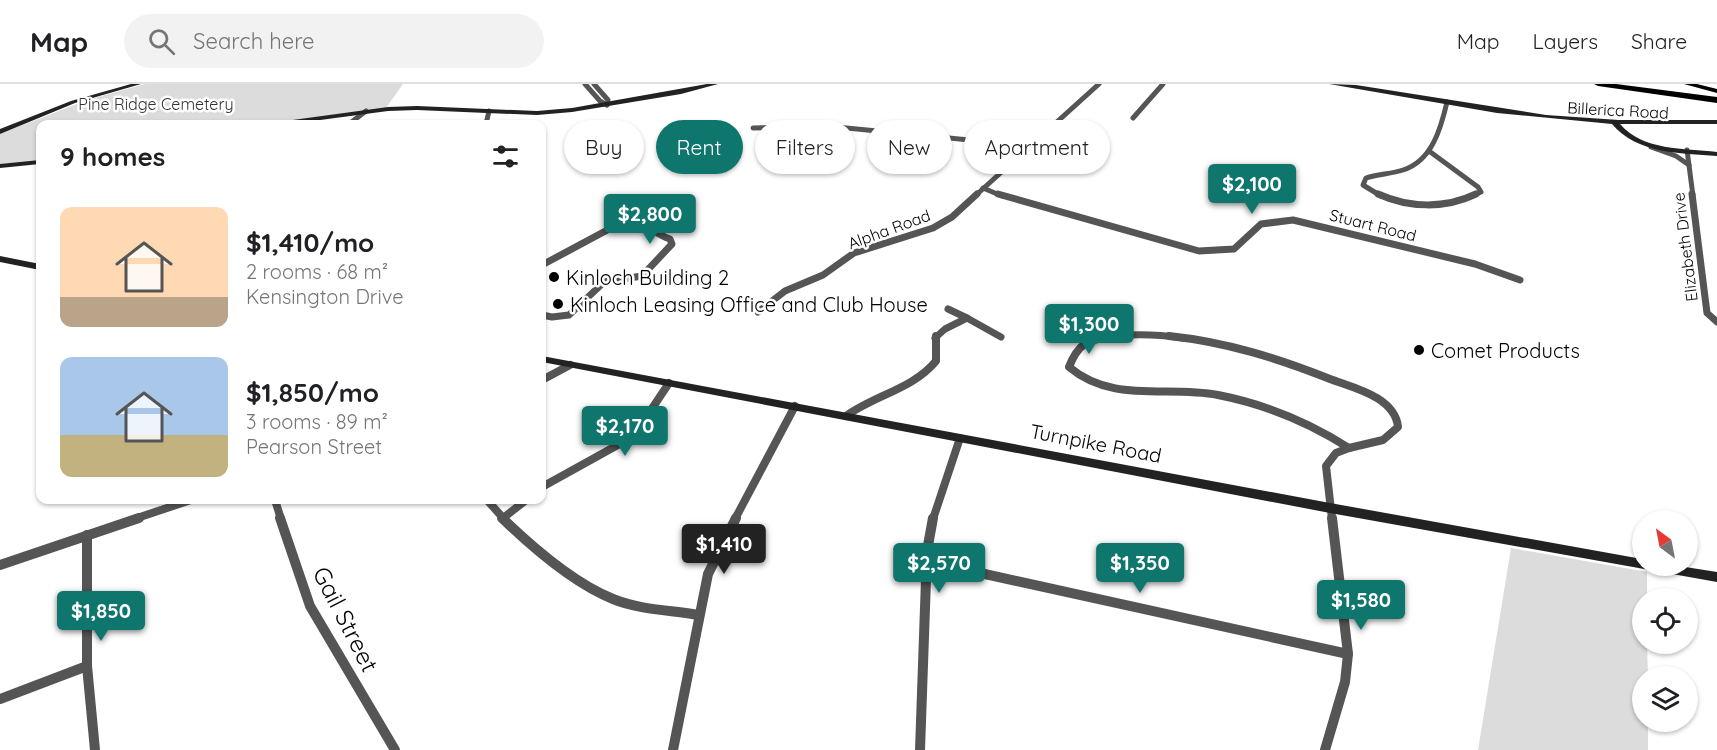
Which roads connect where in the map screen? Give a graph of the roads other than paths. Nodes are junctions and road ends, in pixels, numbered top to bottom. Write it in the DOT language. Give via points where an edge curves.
graph roads {
  1 [pos="138,84"];
  2 [pos="585,84"];
  3 [pos="594,84"];
  4 [pos="715,84"];
  5 [pos="1099,84"];
  6 [pos="1163,84"];
  7 [pos="1332,84"];
  8 [pos="1598,84"];
  9 [pos="1631,84"];
  10 [pos="1688,84"];
  11 [pos="1717,93"];
  12 [pos="1717,100"];
  13 [pos="1447,102"];
  14 [pos="607,105"];
  15 [pos="366,111"];
  16 [pos="489,111"];
  17 [pos="1133,118"];
  18 [pos="305,120"];
  19 [pos="354,120"];
  20 [pos="487,120"];
  21 [pos="1060,120"];
  22 [pos="1717,122"];
  23 [pos="1621,126"];
  24 [pos="1717,127"];
  25 [pos="753,128"];
  26 [pos="0,132"];
  27 [pos="964,139"];
  28 [pos="1637,141"];
  29 [pos="1687,150"];
  30 [pos="1429,151"];
  31 [pos="1717,154"];
  32 [pos="36,162"];
  33 [pos="1689,165"];
  34 [pos="0,166"];
  35 [pos="1000,174"];
  36 [pos="983,189"];
  37 [pos="0,259"];
  38 [pos="546,263"];
  39 [pos="36,266"];
  40 [pos="1520,280"];
  41 [pos="948,309"];
  42 [pos="758,312"];
  43 [pos="546,318"];
  44 [pos="967,318"];
  45 [pos="1717,322"];
  46 [pos="1001,337"];
  47 [pos="546,360"];
  48 [pos="570,365"];
  49 [pos="546,378"];
  50 [pos="669,383"];
  51 [pos="795,406"];
  52 [pos="846,416"];
  53 [pos="960,438"];
  54 [pos="1349,448"];
  55 [pos="546,485"];
  56 [pos="179,504"];
  57 [pos="276,504"];
  58 [pos="490,504"];
  59 [pos="521,504"];
  60 [pos="1330,508"];
  61 [pos="502,519"];
  62 [pos="87,535"];
  63 [pos="926,561"];
  64 [pos="1632,562"];
  65 [pos="0,565"];
  66 [pos="1698,575"];
  67 [pos="1717,578"];
  68 [pos="699,615"];
  69 [pos="1348,654"];
  70 [pos="87,666"];
  71 [pos="0,699"];
  72 [pos="95,750"];
  73 [pos="395,750"];
  74 [pos="673,750"];
  75 [pos="920,750"];
  76 [pos="1325,750"];
  1 -- 26 [label="main road" via="73,102"];
  2 -- 14 [label="street"];
  3 -- 14 [label="street" via="608,100"];
  4 -- 14 [label="main road"];
  5 -- 21 [label="street, Alpha Road"];
  6 -- 17 [label="street"];
  7 -- 13 [label="main road, Billerica Road"];
  8 -- 12 [label="highway"];
  9 -- 11 [label="highway"];
  10 -- 11 [label="highway"];
  13 -- 23 [label="main road, Billerica Road" via="1562,122"];
  13 -- 30 [label="street"];
  14 -- 16 [label="main road" via="537,113"];
  15 -- 16 [label="main road"];
  15 -- 18 [label="main road"];
  15 -- 19 [label="street"];
  16 -- 20 [label="street"];
  22 -- 23 [label="main road, Billerica Road"];
  23 -- 24 [label="main road, Billerica Road"];
  23 -- 28 [label="main road" via="1626,136"];
  25 -- 27 [label="street" via="826,126"];
  28 -- 29 [label="main road"];
  28 -- 33 [label="street, Elizabeth Drive"];
  29 -- 31 [label="main road"];
  29 -- 33 [label="street, Elizabeth Drive"];
  30 -- 30 [label="street" via="1417,165 1373,175 1363,185 1393,200 1418,203 1448,202 1481,192 1476,183"];
  32 -- 34 [label="main road"];
  33 -- 45 [label="street, Elizabeth Drive" via="1707,313"];
  35 -- 36 [label="street, Alpha Road"];
  36 -- 40 [label="street, Stuart Road" via="1198,251 1234,249 1261,224 1293,220 1475,264"];
  36 -- 42 [label="street, Alpha Road" via="942,224 854,254 785,291"];
  37 -- 39 [label="main road"];
  38 -- 43 [label="street" via="626,220 649,224 657,235 670,239 672,244 642,276 604,282 572,314"];
  41 -- 44 [label="street"];
  44 -- 46 [label="street"];
  44 -- 52 [label="street" via="935,336 936,361 924,374 863,403"];
  47 -- 48 [label="main road, Turnpike Road"];
  48 -- 49 [label="street"];
  48 -- 50 [label="main road, Turnpike Road"];
  50 -- 51 [label="main road, Turnpike Road"];
  50 -- 55 [label="street" via="625,441"];
  51 -- 52 [label="main road, Turnpike Road"];
  51 -- 68 [label="street" via="708,574"];
  52 -- 53 [label="main road, Turnpike Road"];
  53 -- 60 [label="main road, Turnpike Road"];
  53 -- 63 [label="street" via="930,528"];
  54 -- 54 [label="street" via="1325,434 1228,397 1101,387 1073,371 1071,354 1079,345 1092,340 1140,334 1222,344 1276,358 1368,394 1390,409 1398,424 1392,436"];
  54 -- 60 [label="street" via="1327,462"];
  56 -- 62 [label="street"];
  57 -- 73 [label="street, Gail Street" via="310,606"];
  58 -- 61 [label="street"];
  59 -- 61 [label="street"];
  60 -- 64 [label="main road, Turnpike Road"];
  60 -- 69 [label="street"];
  61 -- 68 [label="street" via="604,595"];
  62 -- 65 [label="street"];
  62 -- 70 [label="street"];
  63 -- 69 [label="street"];
  63 -- 75 [label="street"];
  66 -- 67 [label="main road"];
  68 -- 74 [label="street"];
  69 -- 76 [label="street" via="1345,682"];
  70 -- 71 [label="street"];
  70 -- 72 [label="street"];
}
